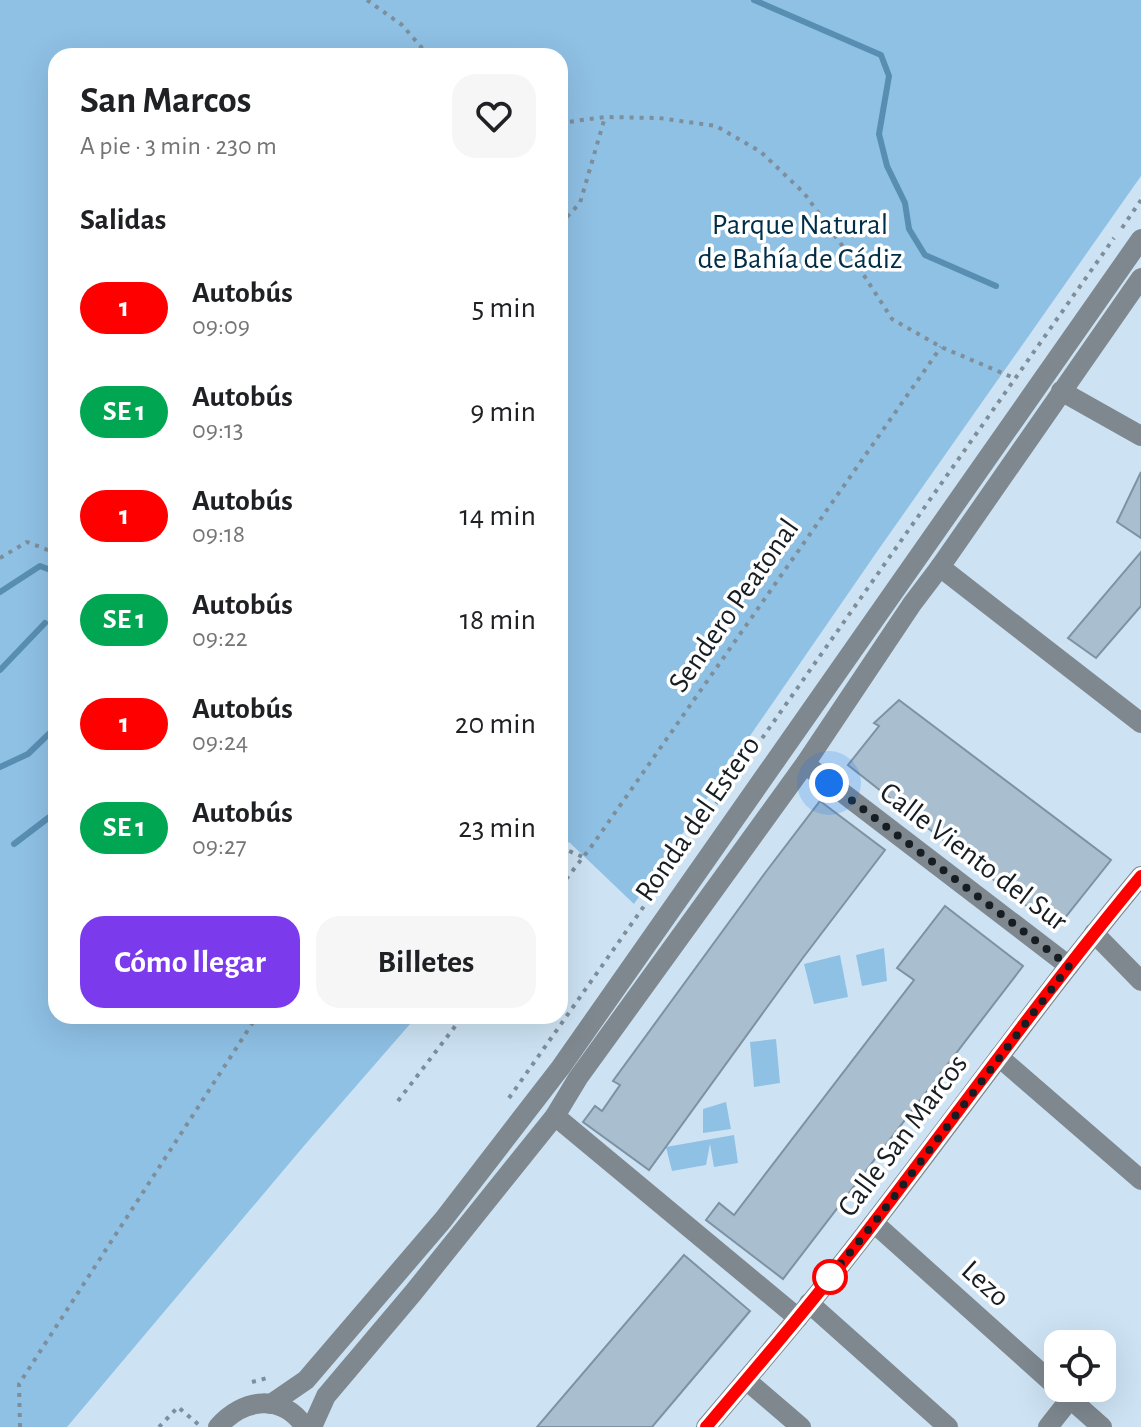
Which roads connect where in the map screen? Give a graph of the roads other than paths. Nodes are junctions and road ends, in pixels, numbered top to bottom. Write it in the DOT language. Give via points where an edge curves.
graph roads {
  1 [pos="1141,239"];
  2 [pos="1141,278"];
  3 [pos="1061,391"];
  4 [pos="1141,436"];
  5 [pos="940,567"];
  6 [pos="1141,723"];
  7 [pos="805,764"];
  8 [pos="1141,876"];
  9 [pos="1094,933"];
  10 [pos="1069,966"];
  11 [pos="1141,981"];
  12 [pos="999,1057"];
  13 [pos="555,1116"];
  14 [pos="1138,1173"];
  15 [pos="874,1223"];
  16 [pos="803,1310"];
  17 [pos="1044,1375"];
  18 [pos="746,1380"];
  19 [pos="1058,1402"];
  20 [pos="1074,1402"];
  21 [pos="271,1404"];
  22 [pos="203,1424"];
  23 [pos="305,1427"];
  24 [pos="312,1427"];
  25 [pos="706,1427"];
  26 [pos="801,1427"];
  27 [pos="948,1427"];
  28 [pos="1048,1427"];
  29 [pos="1102,1427"];
  1 -- 21 [label="street, Ronda del Estero" via="561,1067 443,1220 306,1380"];
  2 -- 3 [label="street, Ronda del Estero"];
  3 -- 4 [label="street"];
  3 -- 5 [label="street, Ronda del Estero"];
  5 -- 6 [label="street"];
  5 -- 7 [label="street, Ronda del Estero"];
  7 -- 10 [label="street, Calle Viento del Sur"];
  7 -- 13 [label="street, Ronda del Estero"];
  8 -- 9 [label="street, Calle San Marcos"];
  9 -- 10 [label="street, Calle San Marcos"];
  9 -- 11 [label="street"];
  10 -- 12 [label="street, Calle San Marcos"];
  12 -- 14 [label="street"];
  12 -- 15 [label="street, Calle San Marcos"];
  13 -- 16 [label="street"];
  13 -- 24 [label="street, Ronda del Estero" via="326,1396"];
  15 -- 16 [label="street, Calle San Marcos"];
  15 -- 17 [label="street, Lezo"];
  16 -- 18 [label="street, Calle San Marcos"];
  16 -- 27 [label="street"];
  18 -- 25 [label="street, Calle San Marcos"];
  18 -- 26 [label="street"];
  19 -- 28 [label="street"];
  20 -- 29 [label="street, Lezo"];
  21 -- 22 [label="street" via="241,1407"];
  21 -- 23 [label="street" via="287,1409"];
}
